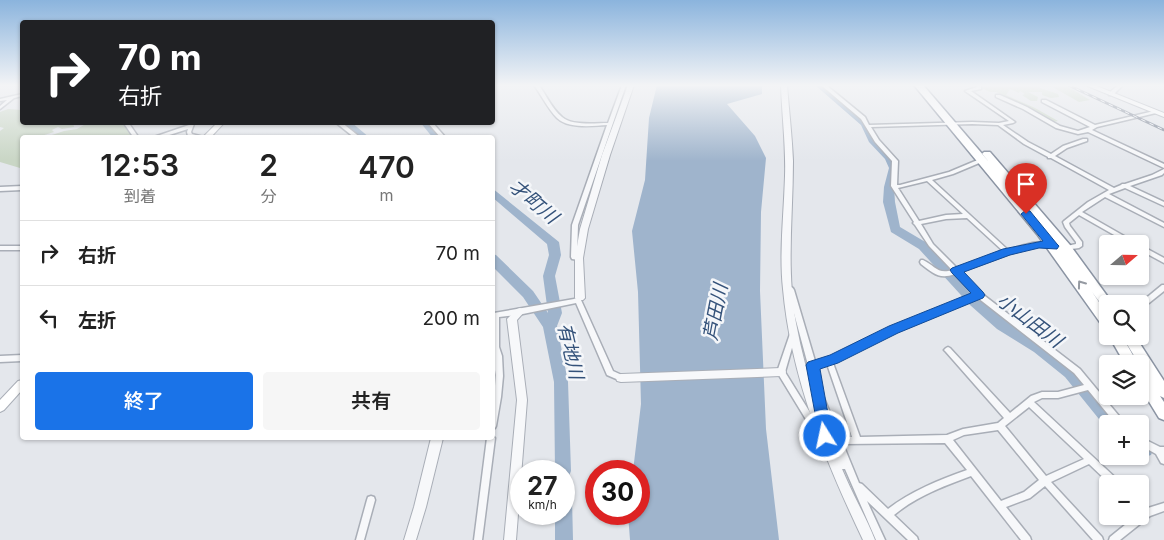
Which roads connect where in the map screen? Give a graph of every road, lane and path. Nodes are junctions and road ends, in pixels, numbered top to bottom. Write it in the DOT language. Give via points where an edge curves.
graph roads {
  1 [pos="554,110"];
  2 [pos="614,110"];
  3 [pos="621,110"];
  4 [pos="786,110"];
  5 [pos="854,110"];
  6 [pos="942,110"];
  7 [pos="945,110"];
  8 [pos="995,110"];
  9 [pos="1029,110"];
  10 [pos="1062,110"];
  11 [pos="1150,110"];
  12 [pos="1154,112"];
  13 [pos="1164,115"];
  14 [pos="609,124"];
  15 [pos="955,124"];
  16 [pos="999,124"];
  17 [pos="126,125"];
  18 [pos="189,125"];
  19 [pos="219,125"];
  20 [pos="340,125"];
  21 [pos="432,125"];
  22 [pos="870,126"];
  23 [pos="1095,127"];
  24 [pos="1088,130"];
  25 [pos="135,135"];
  26 [pos="162,135"];
  27 [pos="208,135"];
  28 [pos="355,135"];
  29 [pos="441,135"];
  30 [pos="1085,140"];
  31 [pos="1050,157"];
  32 [pos="982,160"];
  33 [pos="1164,166"];
  34 [pos="1164,170"];
  35 [pos="928,179"];
  36 [pos="1124,185"];
  37 [pos="894,186"];
  38 [pos="20,188"];
  39 [pos="0,189"];
  40 [pos="1113,190"];
  41 [pos="1106,195"];
  42 [pos="1164,204"];
  43 [pos="1078,212"];
  44 [pos="968,216"];
  45 [pos="916,223"];
  46 [pos="1164,225"];
  47 [pos="1118,235"];
  48 [pos="1053,246"];
  49 [pos="0,248"];
  50 [pos="20,248"];
  51 [pos="1066,248"];
  52 [pos="1007,252"];
  53 [pos="1149,252"];
  54 [pos="579,258"];
  55 [pos="1164,261"];
  56 [pos="923,262"];
  57 [pos="952,272"];
  58 [pos="1164,287"];
  59 [pos="787,288"];
  60 [pos="1100,295"];
  61 [pos="975,297"];
  62 [pos="578,300"];
  63 [pos="1149,300"];
  64 [pos="519,311"];
  65 [pos="1099,311"];
  66 [pos="495,313"];
  67 [pos="495,330"];
  68 [pos="793,333"];
  69 [pos="1134,345"];
  70 [pos="496,347"];
  71 [pos="948,350"];
  72 [pos="495,353"];
  73 [pos="20,358"];
  74 [pos="0,359"];
  75 [pos="829,361"];
  76 [pos="812,365"];
  77 [pos="781,372"];
  78 [pos="621,378"];
  79 [pos="20,386"];
  80 [pos="1085,387"];
  81 [pos="1149,390"];
  82 [pos="1164,392"];
  83 [pos="818,396"];
  84 [pos="1030,403"];
  85 [pos="495,404"];
  86 [pos="0,407"];
  87 [pos="1164,414"];
  88 [pos="1112,415"];
  89 [pos="1009,418"];
  90 [pos="1000,426"];
  91 [pos="823,436"];
  92 [pos="948,439"];
  93 [pos="437,440"];
  94 [pos="491,440"];
  95 [pos="857,440"];
  96 [pos="837,441"];
  97 [pos="1149,445"];
  98 [pos="1162,451"];
  99 [pos="1090,460"];
  100 [pos="1164,460"];
  101 [pos="972,472"];
  102 [pos="1106,475"];
  103 [pos="853,479"];
  104 [pos="1045,481"];
  105 [pos="371,500"];
  106 [pos="1000,505"];
  107 [pos="1164,507"];
  108 [pos="1149,513"];
  109 [pos="888,515"];
  110 [pos="1132,525"];
  111 [pos="360,540"];
  112 [pos="410,540"];
  113 [pos="478,540"];
  114 [pos="510,540"];
  115 [pos="868,540"];
  116 [pos="881,540"];
  117 [pos="914,540"];
  118 [pos="1027,540"];
  119 [pos="1099,540"];
  120 [pos="1113,540"];
  1 -- 14 [label="street" via="560,120 567,122"];
  2 -- 14 [label="street"];
  3 -- 54 [label="street" via="584,229"];
  4 -- 59 [label="street" via="789,160"];
  5 -- 22 [label="street"];
  6 -- 15 [label="highway"];
  7 -- 15 [label="highway"];
  8 -- 16 [label="street" via="1013,122"];
  9 -- 24 [label="street" via="1058,127 1078,133"];
  10 -- 23 [label="street"];
  11 -- 12 [label="main road"];
  12 -- 13 [label="main road"];
  12 -- 23 [label="street"];
  14 -- 54 [label="street" via="575,225 574,257"];
  15 -- 16 [label="street"];
  15 -- 22 [label="street"];
  15 -- 32 [label="highway"];
  15 -- 51 [label="highway"];
  16 -- 31 [label="street"];
  17 -- 25 [label="street"];
  18 -- 26 [label="street"];
  19 -- 27 [label="main road"];
  20 -- 28 [label="street"];
  21 -- 29 [label="street"];
  22 -- 37 [label="street" via="895,161"];
  23 -- 24 [label="street"];
  24 -- 33 [label="street"];
  30 -- 31 [label="street"];
  31 -- 40 [label="street"];
  32 -- 35 [label="street"];
  32 -- 48 [label="highway"];
  34 -- 36 [label="street" via="1156,176"];
  35 -- 37 [label="street"];
  35 -- 44 [label="street"];
  36 -- 40 [label="street"];
  36 -- 42 [label="street"];
  37 -- 45 [label="street"];
  38 -- 39 [label="street"];
  40 -- 41 [label="street"];
  41 -- 43 [label="street"];
  41 -- 46 [label="street"];
  43 -- 47 [label="street"];
  43 -- 51 [label="street" via="1066,222 1079,246"];
  44 -- 45 [label="street"];
  44 -- 52 [label="street"];
  45 -- 57 [label="street"];
  48 -- 51 [label="street"];
  48 -- 52 [label="street" via="1039,244"];
  65 -- 48 [label="highway, one-way"];
  49 -- 50 [label="street"];
  51 -- 60 [label="highway"];
  52 -- 57 [label="street"];
  53 -- 55 [label="street"];
  54 -- 62 [label="street"];
  56 -- 57 [label="street" via="937,273"];
  57 -- 61 [label="street"];
  58 -- 63 [label="street"];
  59 -- 68 [label="street"];
  59 -- 76 [label="street" via="791,290"];
  61 -- 75 [label="street"];
  61 -- 80 [label="street" via="1061,357"];
  62 -- 64 [label="street"];
  62 -- 78 [label="street" via="610,373"];
  64 -- 66 [label="street"];
  64 -- 114 [label="street" via="512,319 522,400"];
  67 -- 70 [label="street"];
  68 -- 77 [label="street"];
  68 -- 91 [label="street"];
  69 -- 82 [label="highway"];
  70 -- 72 [label="street"];
  70 -- 85 [label="street" via="499,355"];
  71 -- 89 [label="street"];
  73 -- 74 [label="street"];
  75 -- 76 [label="street"];
  75 -- 95 [label="street"];
  76 -- 83 [label="street"];
  77 -- 78 [label="street"];
  77 -- 91 [label="street"];
  79 -- 86 [label="main road"];
  80 -- 84 [label="street" via="1058,395 1042,395"];
  80 -- 88 [label="street"];
  81 -- 87 [label="highway"];
  83 -- 91 [label="street"];
  83 -- 96 [label="street"];
  84 -- 89 [label="street"];
  84 -- 99 [label="street"];
  89 -- 90 [label="street"];
  90 -- 92 [label="street" via="963,432"];
  90 -- 104 [label="street"];
  91 -- 103 [label="street"];
  91 -- 115 [label="street"];
  92 -- 95 [label="street"];
  92 -- 101 [label="street"];
  93 -- 112 [label="street"];
  94 -- 113 [label="street"];
  95 -- 96 [label="street"];
  96 -- 103 [label="street"];
  97 -- 98 [label="street"];
  98 -- 100 [label="street"];
  99 -- 102 [label="street"];
  99 -- 104 [label="street"];
  101 -- 106 [label="street"];
  101 -- 109 [label="street" via="945,481"];
  103 -- 109 [label="street"];
  103 -- 116 [label="street"];
  104 -- 106 [label="street" via="1027,495"];
  104 -- 119 [label="street"];
  105 -- 111 [label="street"];
  106 -- 118 [label="street"];
  107 -- 108 [label="street"];
  109 -- 117 [label="street"];
  110 -- 120 [label="street"];
}
